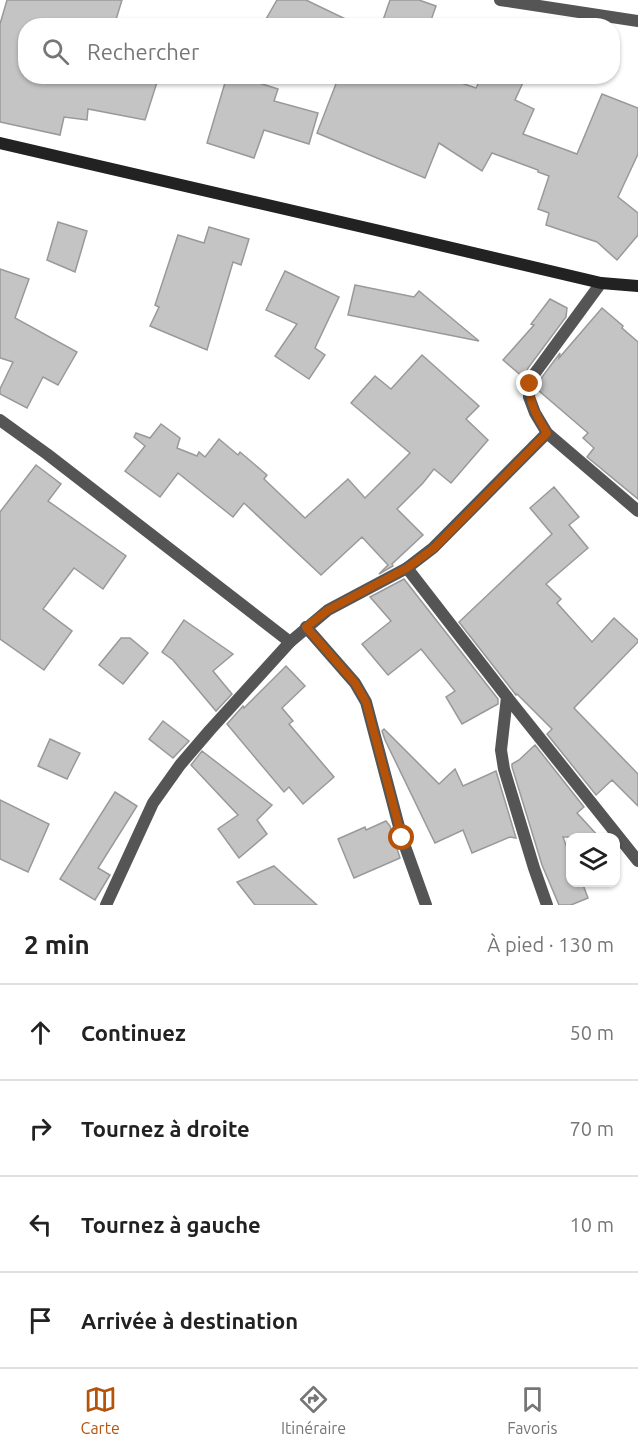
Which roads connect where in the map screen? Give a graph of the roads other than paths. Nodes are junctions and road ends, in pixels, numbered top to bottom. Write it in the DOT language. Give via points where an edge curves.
graph roads {
  1 [pos="500,0"];
  2 [pos="618,18"];
  3 [pos="620,18"];
  4 [pos="638,21"];
  5 [pos="0,143"];
  6 [pos="601,283"];
  7 [pos="638,286"];
  8 [pos="0,420"];
  9 [pos="547,433"];
  10 [pos="638,511"];
  11 [pos="407,568"];
  12 [pos="306,627"];
  13 [pos="290,642"];
  14 [pos="507,697"];
  15 [pos="638,861"];
  16 [pos="106,905"];
  17 [pos="426,905"];
  18 [pos="547,905"];
  1 -- 2 [label="street"];
  3 -- 4 [label="street"];
  5 -- 6 [label="main road"];
  6 -- 7 [label="main road"];
  6 -- 9 [label="street" via="530,384 529,397"];
  8 -- 13 [label="street"];
  9 -- 10 [label="street"];
  9 -- 11 [label="street" via="434,548"];
  11 -- 12 [label="street" via="328,610"];
  11 -- 14 [label="street"];
  12 -- 13 [label="street"];
  12 -- 17 [label="street" via="355,683 366,702 402,838"];
  13 -- 16 [label="street" via="180,765 153,803"];
  14 -- 15 [label="street"];
  14 -- 18 [label="street" via="501,750 504,769"];
}
